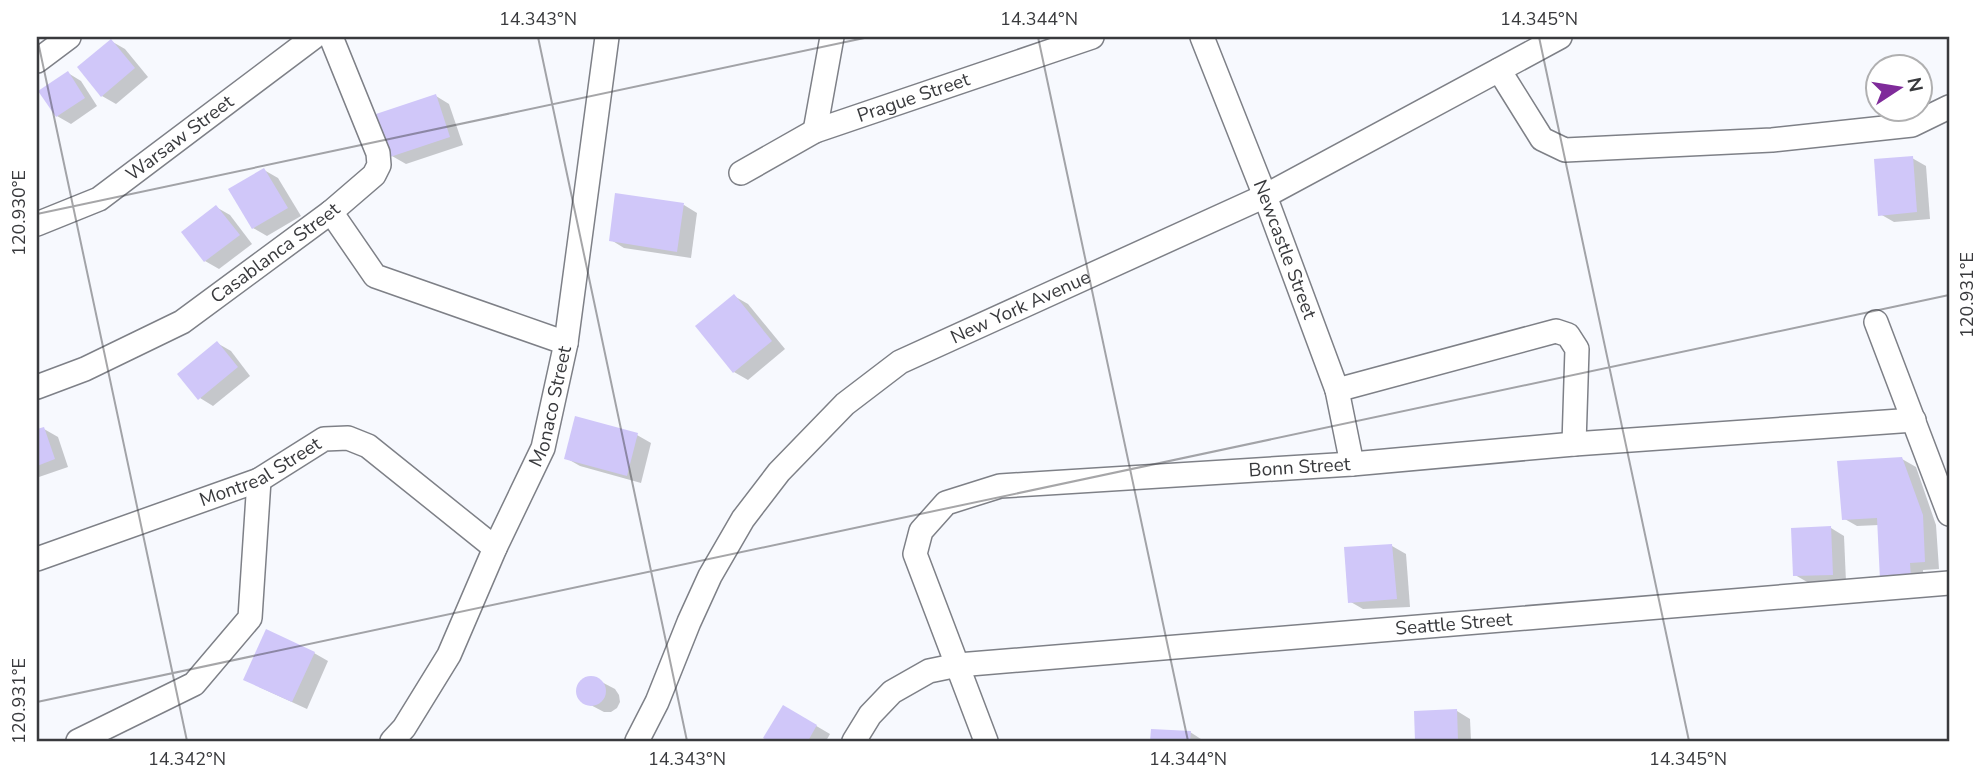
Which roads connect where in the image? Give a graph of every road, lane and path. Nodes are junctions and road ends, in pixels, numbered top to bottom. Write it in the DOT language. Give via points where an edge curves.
graph roads {
  1 [pos="69,37"];
  2 [pos="314,37"];
  3 [pos="331,37"];
  4 [pos="607,37"];
  5 [pos="832,37"];
  6 [pos="1092,37"];
  7 [pos="1202,37"];
  8 [pos="1560,37"];
  9 [pos="37,61"];
  10 [pos="1499,70"];
  11 [pos="1949,107"];
  12 [pos="816,131"];
  13 [pos="741,173"];
  14 [pos="1265,196"];
  15 [pos="331,212"];
  16 [pos="37,224"];
  17 [pos="1876,322"];
  18 [pos="566,343"];
  19 [pos="37,387"];
  20 [pos="1336,390"];
  21 [pos="1914,420"];
  22 [pos="1574,444"];
  23 [pos="1352,464"];
  24 [pos="259,480"];
  25 [pos="1949,514"];
  26 [pos="495,548"];
  27 [pos="37,559"];
  28 [pos="1949,583"];
  29 [pos="958,665"];
  30 [pos="79,741"];
  31 [pos="392,741"];
  32 [pos="637,741"];
  33 [pos="854,741"];
  34 [pos="986,741"];
  1 -- 9 [label="street"];
  2 -- 16 [label="street, Warsaw Street" via="99,199"];
  3 -- 15 [label="street, Casablanca Street" via="379,165 374,175"];
  4 -- 18 [label="street, Monaco Street"];
  5 -- 12 [label="street"];
  6 -- 12 [label="street, Prague Street"];
  7 -- 14 [label="street, Newcastle Street"];
  8 -- 10 [label="street, New York Avenue"];
  10 -- 11 [label="street" via="1542,139 1565,150 1772,140 1912,125"];
  10 -- 14 [label="street, New York Avenue"];
  12 -- 13 [label="street, Prague Street"];
  14 -- 20 [label="street, Newcastle Street"];
  14 -- 32 [label="street, New York Avenue" via="900,362 845,404 779,472 743,519 710,576"];
  15 -- 18 [label="street" via="375,276"];
  15 -- 19 [label="street, Casablanca Street" via="182,322"];
  17 -- 21 [label="street"];
  18 -- 26 [label="street, Monaco Street" via="543,448"];
  20 -- 22 [label="street" via="1556,331 1568,335 1577,349"];
  20 -- 23 [label="street, Newcastle Street"];
  21 -- 22 [label="street, Bonn Street"];
  21 -- 25 [label="street"];
  22 -- 23 [label="street, Bonn Street"];
  23 -- 29 [label="street, Bonn Street" via="1000,486 946,503 921,531 915,554"];
  24 -- 26 [label="street, Montreal Street" via="324,439 348,438 368,446"];
  24 -- 27 [label="street, Montreal Street"];
  24 -- 30 [label="street" via="250,618 194,684"];
  26 -- 31 [label="street, Monaco Street" via="449,655"];
  28 -- 29 [label="street, Seattle Street"];
  29 -- 33 [label="street, Seattle Street" via="929,671 892,692"];
  29 -- 34 [label="street, Bonn Street"];
}
